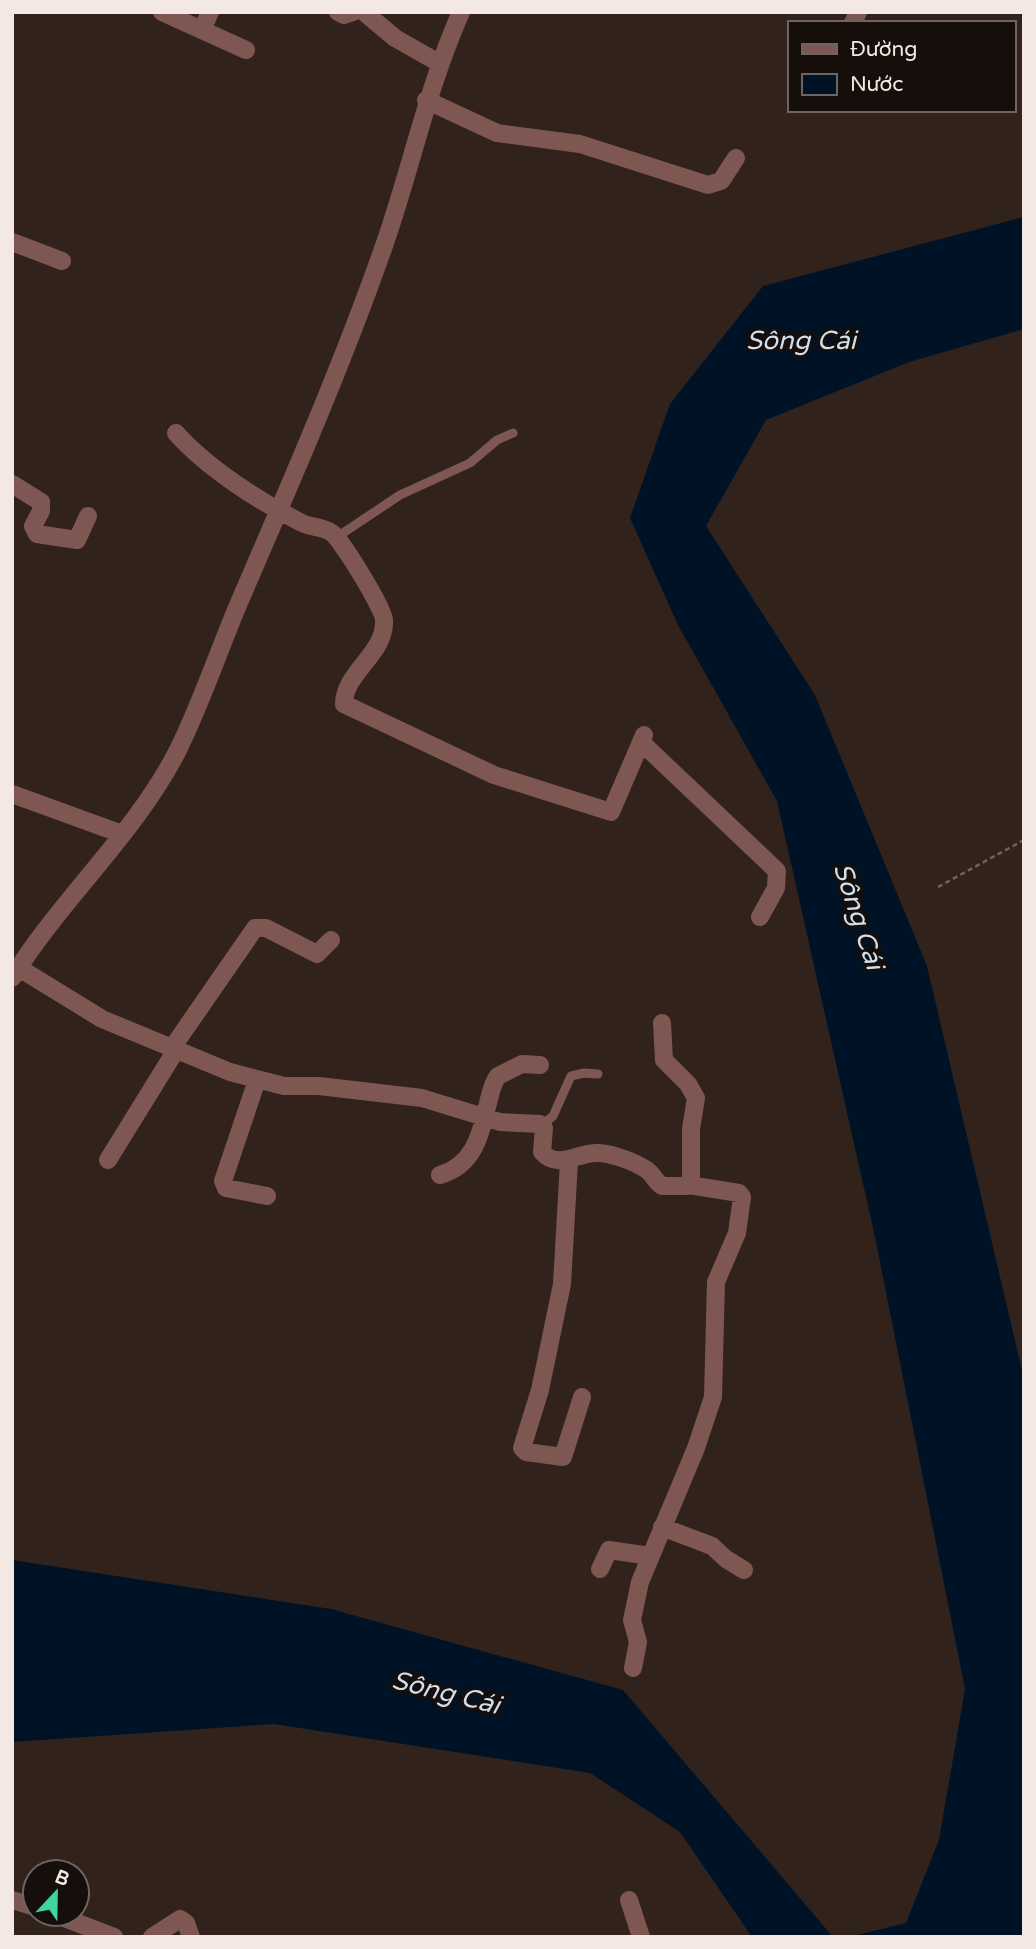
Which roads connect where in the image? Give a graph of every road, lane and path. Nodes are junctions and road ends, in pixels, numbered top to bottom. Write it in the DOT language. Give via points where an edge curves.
graph roads {
  1 [pos="162,12"];
  2 [pos="210,12"];
  3 [pos="338,12"];
  4 [pos="353,12"];
  5 [pos="364,12"];
  6 [pos="461,12"];
  7 [pos="202,30"];
  8 [pos="246,50"];
  9 [pos="439,63"];
  10 [pos="426,100"];
  11 [pos="736,158"];
  12 [pos="12,242"];
  13 [pos="61,261"];
  14 [pos="176,433"];
  15 [pos="513,433"];
  16 [pos="12,484"];
  17 [pos="280,510"];
  18 [pos="88,516"];
  19 [pos="337,537"];
  20 [pos="12,794"];
  21 [pos="121,834"];
  22 [pos="1024,840"];
  23 [pos="938,887"];
  24 [pos="760,916"];
  25 [pos="331,940"];
  26 [pos="15,973"];
  27 [pos="662,1023"];
  28 [pos="174,1049"];
  29 [pos="540,1065"];
  30 [pos="598,1074"];
  31 [pos="257,1080"];
  32 [pos="485,1118"];
  33 [pos="542,1125"];
  34 [pos="108,1160"];
  35 [pos="569,1162"];
  36 [pos="440,1175"];
  37 [pos="689,1185"];
  38 [pos="267,1196"];
  39 [pos="582,1396"];
  40 [pos="662,1527"];
  41 [pos="650,1556"];
  42 [pos="600,1569"];
  43 [pos="744,1570"];
  44 [pos="633,1668"];
  45 [pos="629,1900"];
  46 [pos="91,1928"];
  47 [pos="114,1937"];
  48 [pos="152,1937"];
  49 [pos="191,1937"];
  50 [pos="641,1937"];
  1 -- 7 [label="street"];
  2 -- 7 [label="street"];
  3 -- 4 [label="street"];
  5 -- 9 [label="street" via="395,38"];
  6 -- 9 [label="street"];
  7 -- 8 [label="street"];
  9 -- 10 [label="street"];
  10 -- 11 [label="street" via="497,133 580,144 708,185 721,181"];
  10 -- 17 [label="street" via="383,250"];
  12 -- 13 [label="street"];
  14 -- 17 [label="street" via="198,457"];
  15 -- 19 [label="lane" via="470,463 400,495"];
  16 -- 18 [label="street" via="41,502 33,526 37,534 77,540"];
  17 -- 19 [label="street"];
  17 -- 21 [label="street" via="178,750"];
  19 -- 24 [label="street" via="384,621 344,704 494,775 611,812 643,739 778,871 776,888"];
  20 -- 21 [label="street"];
  21 -- 26 [label="street"];
  22 -- 23 [label="path"];
  25 -- 28 [label="street" via="317,954 266,928 255,928"];
  26 -- 28 [label="street"];
  27 -- 37 [label="street" via="664,1059 696,1098"];
  28 -- 31 [label="street"];
  28 -- 34 [label="street"];
  29 -- 32 [label="street" via="522,1064 498,1076"];
  30 -- 33 [label="lane" via="571,1076 553,1116"];
  31 -- 32 [label="street" via="422,1098"];
  31 -- 38 [label="street" via="223,1181 226,1188"];
  32 -- 33 [label="street"];
  32 -- 36 [label="street" via="465,1163"];
  33 -- 35 [label="street" via="544,1155"];
  35 -- 37 [label="street" via="585,1153 609,1155 641,1167 662,1186"];
  35 -- 39 [label="street" via="562,1284 540,1390 522,1448 563,1457"];
  37 -- 40 [label="street" via="736,1191 742,1197 737,1233 716,1282 713,1397"];
  40 -- 41 [label="street"];
  40 -- 43 [label="street" via="712,1546"];
  41 -- 42 [label="street" via="609,1550"];
  41 -- 44 [label="street" via="634,1603 632,1620 638,1642"];
  45 -- 50 [label="street"];
  46 -- 47 [label="street"];
  48 -- 49 [label="street" via="180,1919"];
}
